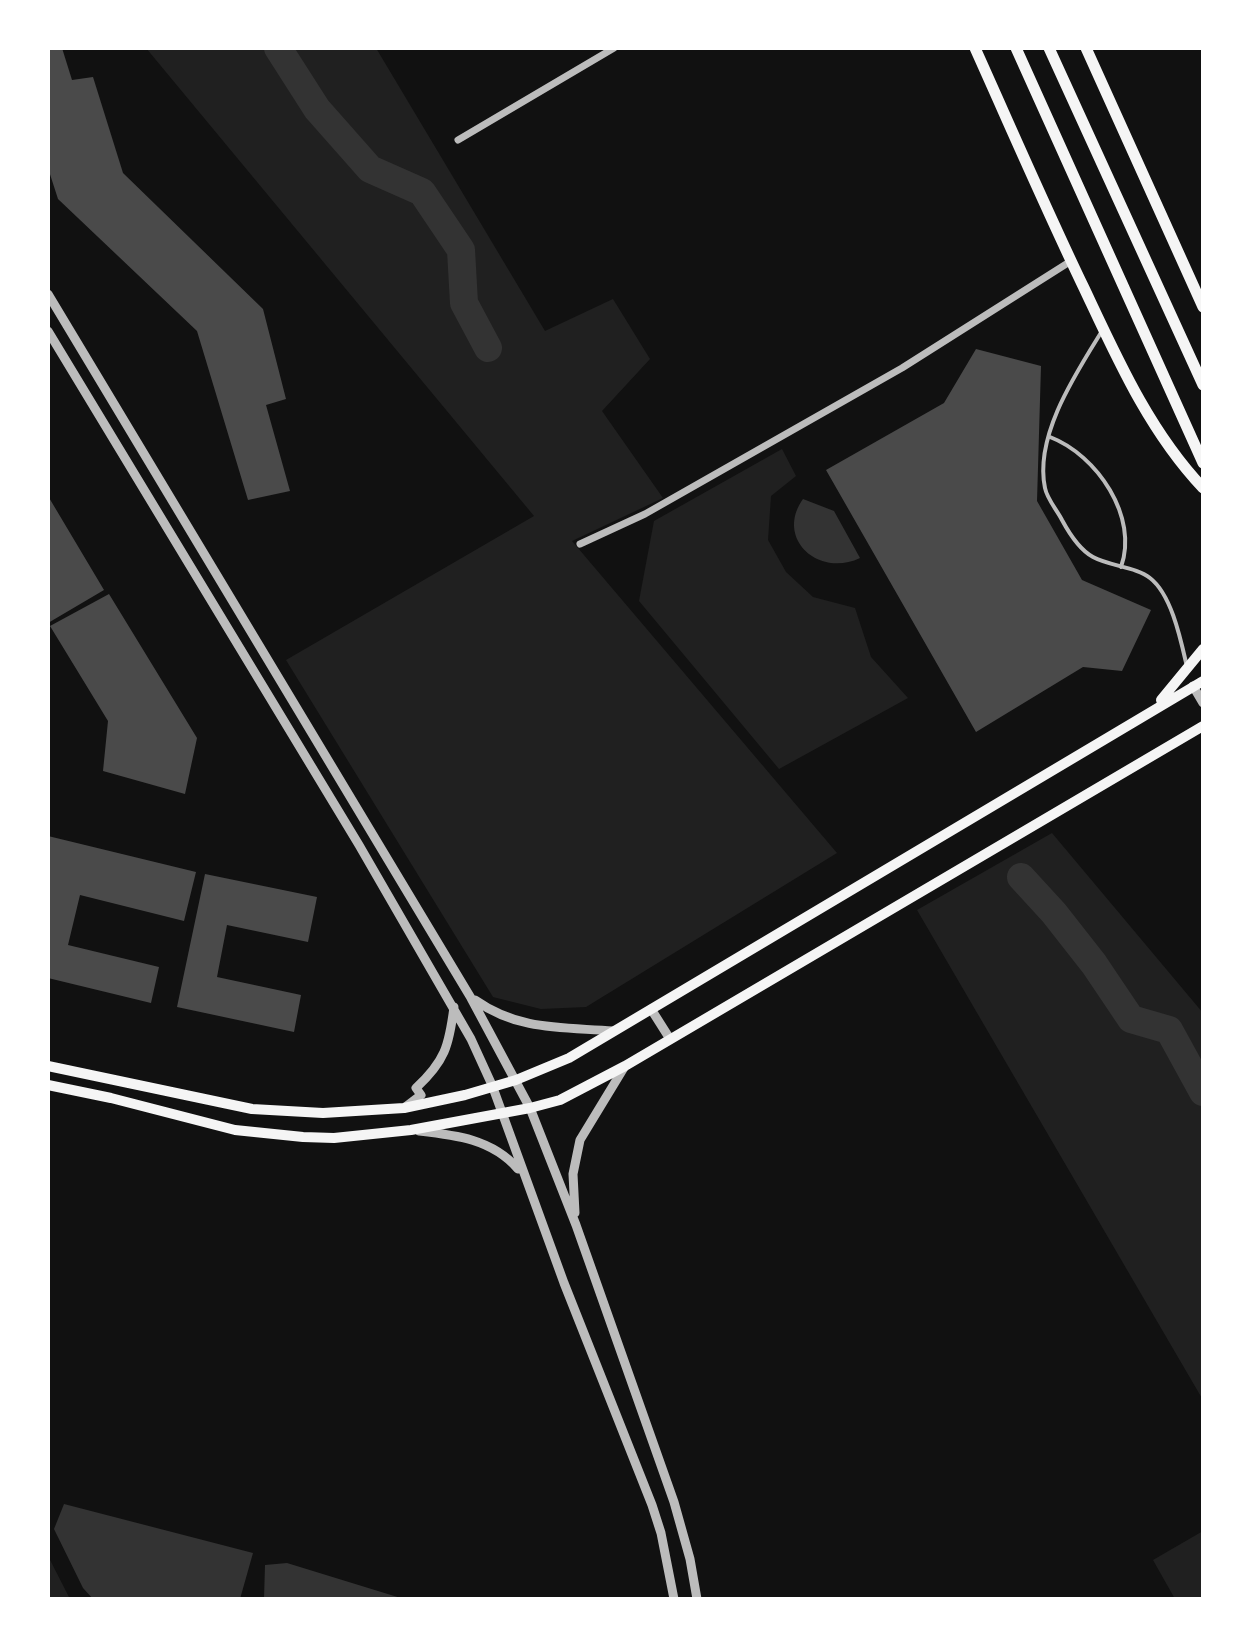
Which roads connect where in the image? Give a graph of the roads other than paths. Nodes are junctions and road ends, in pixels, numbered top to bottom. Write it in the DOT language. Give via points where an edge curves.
graph roads {
  1 [pos="614,48"];
  2 [pos="975,48"];
  3 [pos="1016,48"];
  4 [pos="1049,48"];
  5 [pos="1086,48"];
  6 [pos="458,140"];
  7 [pos="1071,261"];
  8 [pos="48,294"];
  9 [pos="1203,307"];
  10 [pos="1103,329"];
  11 [pos="48,331"];
  12 [pos="1203,385"];
  13 [pos="1049,437"];
  14 [pos="1203,463"];
  15 [pos="1203,488"];
  16 [pos="580,544"];
  17 [pos="1121,567"];
  18 [pos="1203,649"];
  19 [pos="1187,669"];
  20 [pos="1198,683"];
  21 [pos="1203,703"];
  22 [pos="1155,707"];
  23 [pos="1203,728"];
  24 [pos="471,998"];
  25 [pos="454,1007"];
  26 [pos="651,1009"];
  27 [pos="613,1031"];
  28 [pos="670,1039"];
  29 [pos="48,1066"];
  30 [pos="625,1066"];
  31 [pos="516,1080"];
  32 [pos="48,1085"];
  33 [pos="492,1085"];
  34 [pos="404,1108"];
  35 [pos="530,1108"];
  36 [pos="500,1112"];
  37 [pos="411,1130"];
  38 [pos="523,1175"];
  39 [pos="576,1225"];
  40 [pos="674,1599"];
  41 [pos="697,1599"];
  1 -- 6 [label="street"];
  2 -- 7 [label="main road"];
  3 -- 14 [label="main road"];
  4 -- 12 [label="main road"];
  5 -- 9 [label="main road"];
  7 -- 10 [label="main road"];
  7 -- 16 [label="street" via="902,368 645,514"];
  8 -- 24 [label="street"];
  10 -- 13 [label="lane" via="1075,374"];
  10 -- 15 [label="main road" via="1158,431"];
  11 -- 25 [label="street"];
  13 -- 17 [label="lane" via="1087,462 1109,488 1122,517 1126,553"];
  13 -- 17 [label="lane" via="1045,490 1070,535 1092,556"];
  17 -- 19 [label="lane" via="1150,577 1167,600"];
  18 -- 19 [label="main road"];
  19 -- 22 [label="main road"];
  20 -- 21 [label="street"];
  20 -- 22 [label="main road"];
  22 -- 26 [label="main road"];
  23 -- 28 [label="main road"];
  24 -- 27 [label="street" via="533,1026"];
  24 -- 31 [label="street"];
  25 -- 33 [label="street"];
  25 -- 34 [label="street" via="445,1055 416,1088 421,1095"];
  26 -- 27 [label="main road"];
  26 -- 28 [label="street"];
  27 -- 31 [label="main road" via="569,1058"];
  28 -- 30 [label="main road"];
  29 -- 34 [label="main road" via="252,1109 323,1113"];
  30 -- 35 [label="main road" via="560,1100"];
  30 -- 39 [label="street" via="580,1140 573,1174"];
  31 -- 33 [label="main road"];
  31 -- 35 [label="street"];
  32 -- 37 [label="main road" via="266,1134 334,1138"];
  33 -- 34 [label="main road"];
  33 -- 36 [label="street"];
  35 -- 36 [label="main road"];
  35 -- 39 [label="street"];
  36 -- 37 [label="main road"];
  36 -- 38 [label="street"];
  37 -- 38 [label="street" via="479,1142"];
  38 -- 40 [label="street" via="652,1505"];
  39 -- 41 [label="street" via="674,1502"];
}
